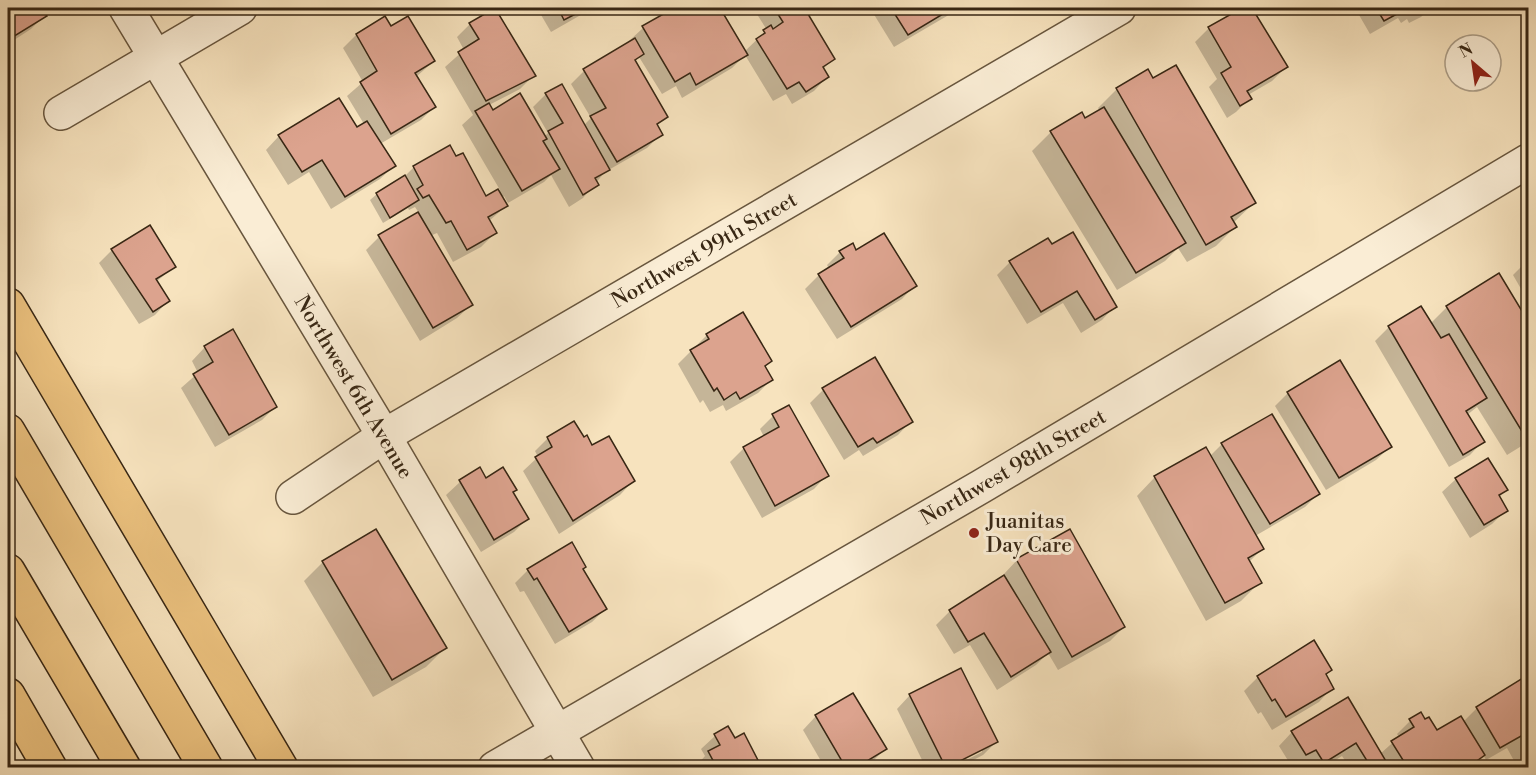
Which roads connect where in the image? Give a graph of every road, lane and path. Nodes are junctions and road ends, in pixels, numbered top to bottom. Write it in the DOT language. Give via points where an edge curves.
graph roads {
  1 [pos="126,8"];
  2 [pos="240,8"];
  3 [pos="1119,8"];
  4 [pos="156,58"];
  5 [pos="61,113"];
  6 [pos="1528,161"];
  7 [pos="8,282"];
  8 [pos="8,306"];
  9 [pos="53,382"];
  10 [pos="8,431"];
  11 [pos="384,436"];
  12 [pos="292,497"];
  13 [pos="8,571"];
  14 [pos="8,695"];
  15 [pos="557,731"];
  16 [pos="50,768"];
  17 [pos="124,768"];
  18 [pos="206,768"];
  19 [pos="281,768"];
  20 [pos="495,768"];
  21 [pos="578,768"];
  1 -- 4 [label="street, Northwest 6th Avenue"];
  2 -- 4 [label="street"];
  3 -- 11 [label="street, Northwest 99th Street"];
  4 -- 5 [label="street"];
  4 -- 11 [label="street, Northwest 6th Avenue"];
  6 -- 15 [label="street, Northwest 98th Street" via="982,486"];
  7 -- 9 [label="highway"];
  8 -- 9 [label="highway"];
  9 -- 19 [label="highway"];
  10 -- 18 [label="highway"];
  11 -- 12 [label="street, Northwest 99th Street"];
  11 -- 15 [label="street, Northwest 6th Avenue"];
  13 -- 17 [label="highway"];
  14 -- 16 [label="highway"];
  15 -- 20 [label="street, Northwest 98th Street"];
  15 -- 21 [label="street, Northwest 6th Avenue"];
}
